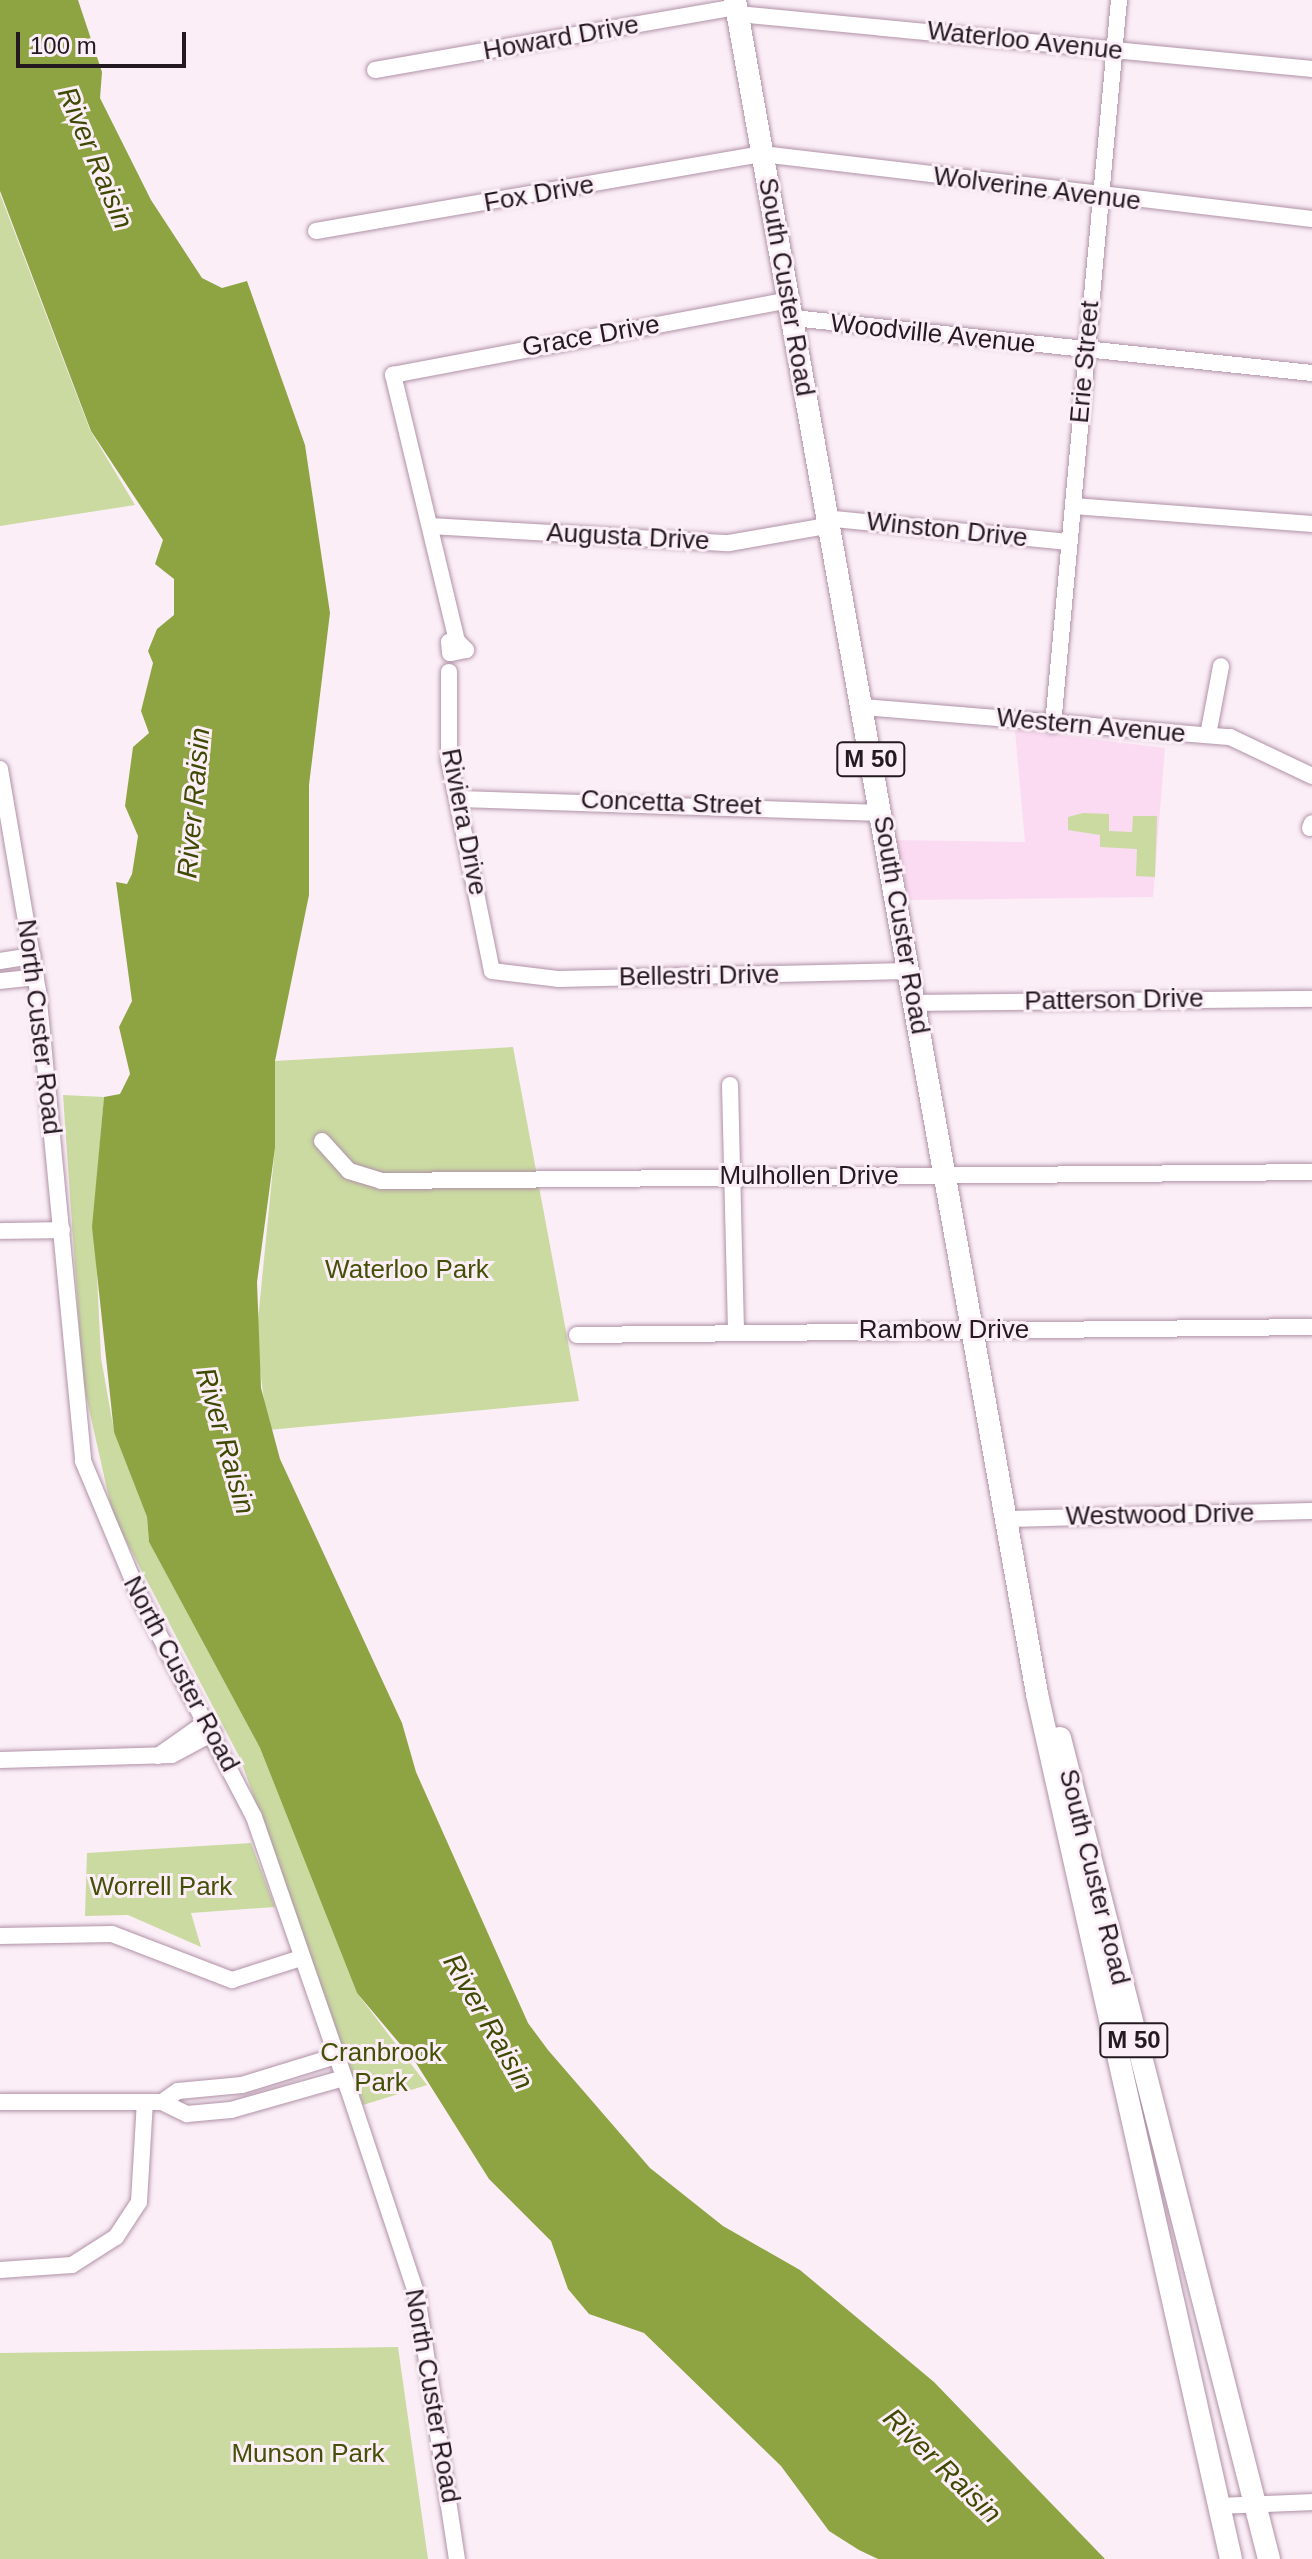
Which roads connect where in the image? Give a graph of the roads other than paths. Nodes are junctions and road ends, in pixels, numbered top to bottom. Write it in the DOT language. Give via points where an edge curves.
graph roads {
  1 [pos="1119,0"];
  2 [pos="736,7"];
  3 [pos="1114,50"];
  4 [pos="1312,69"];
  5 [pos="375,70"];
  6 [pos="762,154"];
  7 [pos="1100,199"];
  8 [pos="1312,219"];
  9 [pos="316,231"];
  10 [pos="791,309"];
  11 [pos="1086,351"];
  12 [pos="1312,373"];
  13 [pos="1073,506"];
  14 [pos="825,522"];
  15 [pos="1312,524"];
  16 [pos="430,526"];
  17 [pos="1069,542"];
  18 [pos="457,641"];
  19 [pos="1221,666"];
  20 [pos="449,672"];
  21 [pos="862,707"];
  22 [pos="1053,725"];
  23 [pos="1208,735"];
  24 [pos="0,769"];
  25 [pos="1312,776"];
  26 [pos="461,799"];
  27 [pos="881,813"];
  28 [pos="33,956"];
  29 [pos="0,961"];
  30 [pos="492,971"];
  31 [pos="908,971"];
  32 [pos="36,977"];
  33 [pos="0,981"];
  34 [pos="1312,999"];
  35 [pos="915,1003"];
  36 [pos="730,1085"];
  37 [pos="322,1141"];
  38 [pos="1312,1172"];
  39 [pos="734,1173"];
  40 [pos="947,1178"];
  41 [pos="62,1230"];
  42 [pos="0,1231"];
  43 [pos="1312,1327"];
  44 [pos="974,1330"];
  45 [pos="736,1331"];
  46 [pos="577,1335"];
  47 [pos="1312,1511"];
  48 [pos="1008,1519"];
  49 [pos="210,1727"];
  50 [pos="0,1760"];
  51 [pos="0,1936"];
  52 [pos="301,1958"];
  53 [pos="336,2056"];
  54 [pos="344,2078"];
  55 [pos="0,2102"];
  56 [pos="154,2102"];
  57 [pos="0,2270"];
  58 [pos="1312,2502"];
  59 [pos="1255,2503"];
  60 [pos="1220,2506"];
  61 [pos="457,2559"];
  62 [pos="1231,2559"];
  63 [pos="1269,2559"];
  1 -- 3 [label="street, Erie Street"];
  2 -- 3 [label="street, Waterloo Avenue"];
  2 -- 5 [label="street, Howard Drive"];
  2 -- 6 [label="main road, South Custer Road / M 50"];
  3 -- 4 [label="street, Waterloo Avenue"];
  3 -- 7 [label="street, Erie Street"];
  6 -- 7 [label="street, Wolverine Avenue"];
  6 -- 9 [label="street, Fox Drive"];
  6 -- 10 [label="main road, South Custer Road / M 50"];
  7 -- 8 [label="street, Wolverine Avenue"];
  7 -- 11 [label="street, Erie Street"];
  10 -- 11 [label="street, Woodville Avenue"];
  10 -- 14 [label="main road, South Custer Road / M 50"];
  10 -- 16 [label="street, Grace Drive" via="393,375"];
  11 -- 12 [label="street, Woodville Avenue"];
  11 -- 13 [label="street, Erie Street"];
  13 -- 15 [label="street"];
  13 -- 17 [label="street, Erie Street"];
  14 -- 16 [label="street, Augusta Drive" via="729,543"];
  14 -- 17 [label="street, Winston Drive"];
  14 -- 21 [label="main road, South Custer Road / M 50"];
  16 -- 18 [label="street"];
  17 -- 22 [label="street, Erie Street"];
  19 -- 23 [label="street"];
  20 -- 26 [label="street, Riviera Drive" via="449,760"];
  21 -- 22 [label="street, Western Avenue"];
  21 -- 27 [label="main road, South Custer Road / M 50"];
  22 -- 23 [label="street, Western Avenue"];
  23 -- 25 [label="street, Western Avenue" via="1243,741"];
  24 -- 28 [label="street, North Custer Road"];
  26 -- 27 [label="street, Concetta Street"];
  26 -- 30 [label="street, Riviera Drive"];
  27 -- 31 [label="main road, South Custer Road / M 50"];
  28 -- 29 [label="street"];
  28 -- 32 [label="street, North Custer Road"];
  30 -- 31 [label="street, Bellestri Drive" via="558,979"];
  31 -- 35 [label="main road, South Custer Road / M 50"];
  32 -- 33 [label="street"];
  32 -- 41 [label="street, North Custer Road"];
  34 -- 35 [label="street, Patterson Drive"];
  35 -- 40 [label="main road, South Custer Road / M 50"];
  36 -- 39 [label="street"];
  37 -- 39 [label="street, Mulhollen Drive" via="349,1171 381,1181 629,1182"];
  38 -- 40 [label="street, Mulhollen Drive"];
  39 -- 40 [label="street, Mulhollen Drive"];
  39 -- 45 [label="street"];
  40 -- 44 [label="main road, South Custer Road / M 50"];
  41 -- 42 [label="street"];
  41 -- 49 [label="street, North Custer Road" via="83,1461 115,1546"];
  43 -- 44 [label="street, Rambow Drive"];
  44 -- 45 [label="street, Rambow Drive"];
  44 -- 48 [label="main road, South Custer Road / M 50"];
  45 -- 46 [label="street, Rambow Drive"];
  47 -- 48 [label="street, Westwood Drive"];
  48 -- 59 [label="main road, South Custer Road / M 50" via="1112,1953"];
  48 -- 60 [label="main road, South Custer Road / M 50" via="1087,1940"];
  49 -- 50 [label="street" via="158,1756"];
  49 -- 52 [label="street, North Custer Road" via="254,1817"];
  51 -- 52 [label="street" via="125,1936 232,1980"];
  52 -- 53 [label="street, North Custer Road"];
  53 -- 54 [label="street, North Custer Road"];
  53 -- 56 [label="street" via="242,2085 178,2091"];
  54 -- 56 [label="street" via="231,2110 187,2114"];
  54 -- 61 [label="street, North Custer Road" via="420,2308"];
  55 -- 56 [label="street"];
  56 -- 57 [label="street" via="139,2202 116,2237 72,2265"];
  58 -- 59 [label="street"];
  59 -- 60 [label="street"];
  59 -- 63 [label="main road, South Custer Road / M 50"];
  60 -- 62 [label="main road, South Custer Road / M 50"];
}
